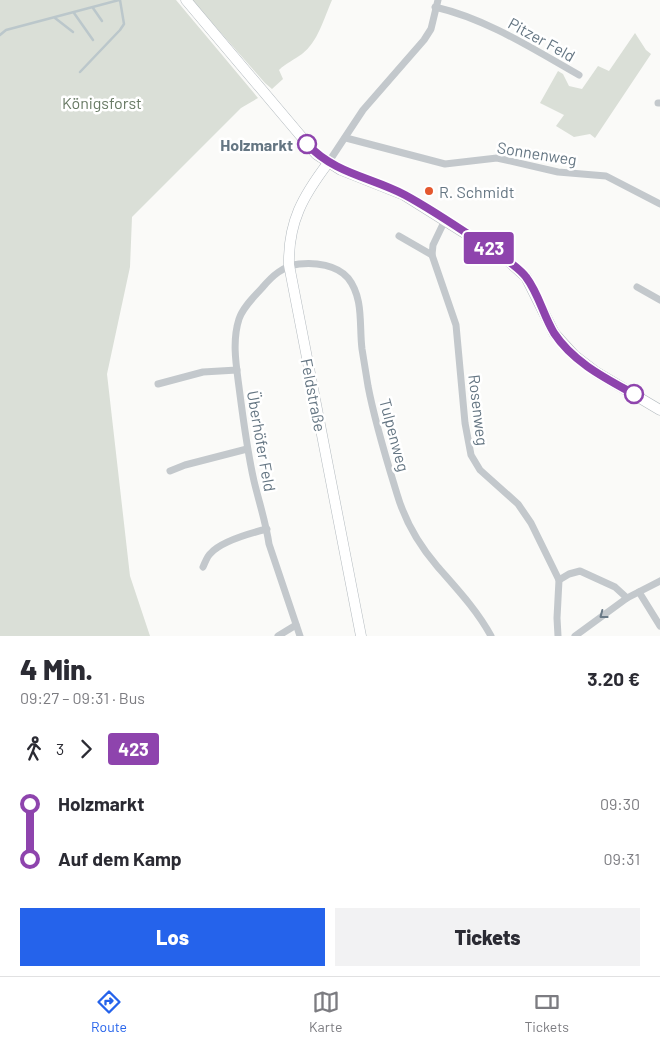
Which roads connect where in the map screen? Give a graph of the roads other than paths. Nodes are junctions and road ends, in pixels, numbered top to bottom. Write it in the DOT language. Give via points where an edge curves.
graph roads {
  1 [pos="186,0"];
  2 [pos="437,4"];
  3 [pos="579,74"];
  4 [pos="346,138"];
  5 [pos="328,162"];
  6 [pos="660,204"];
  7 [pos="445,220"];
  8 [pos="399,236"];
  9 [pos="432,255"];
  10 [pos="289,266"];
  11 [pos="636,286"];
  12 [pos="660,300"];
  13 [pos="237,370"];
  14 [pos="158,384"];
  15 [pos="660,410"];
  16 [pos="247,450"];
  17 [pos="170,471"];
  18 [pos="267,529"];
  19 [pos="203,567"];
  20 [pos="559,580"];
  21 [pos="660,581"];
  22 [pos="639,592"];
  23 [pos="627,598"];
  24 [pos="296,625"];
  25 [pos="660,626"];
  26 [pos="278,636"];
  27 [pos="300,636"];
  28 [pos="361,636"];
  29 [pos="491,636"];
  30 [pos="558,636"];
  31 [pos="575,636"];
  1 -- 5 [label="main road" via="297,133"];
  2 -- 3 [label="street, Pitzer Feld" via="486,24"];
  2 -- 4 [label="street" via="431,29 424,40 363,110"];
  4 -- 5 [label="street"];
  4 -- 6 [label="street, Sonnenweg" via="445,164 497,158 558,172 606,176"];
  5 -- 7 [label="main road" via="404,194"];
  5 -- 10 [label="main road, Feldstraße" via="297,212 288,246"];
  7 -- 9 [label="street" via="433,245"];
  7 -- 15 [label="main road" via="522,272 554,333 574,355"];
  8 -- 9 [label="street"];
  9 -- 20 [label="street, Rosenweg" via="456,325 471,455 480,470 518,504"];
  10 -- 13 [label="street, Überhöfer Feld" via="272,276 240,317 235,340"];
  10 -- 28 [label="main road, Feldstraße"];
  10 -- 29 [label="street, Tulpenweg" via="306,263 325,265 339,270 348,278 359,304 362,348 373,407 406,519 423,548 475,610"];
  11 -- 12 [label="street"];
  13 -- 14 [label="street" via="203,372"];
  13 -- 16 [label="street, Überhöfer Feld"];
  16 -- 17 [label="street"];
  16 -- 18 [label="street, Überhöfer Feld"];
  18 -- 19 [label="street" via="223,545 210,553"];
  18 -- 24 [label="street, Überhöfer Feld"];
  20 -- 23 [label="street" via="580,571 615,587"];
  20 -- 30 [label="street, Rosenweg"];
  21 -- 22 [label="street"];
  22 -- 23 [label="street"];
  22 -- 25 [label="street"];
  23 -- 31 [label="street, one-way"];
  24 -- 26 [label="street"];
  24 -- 27 [label="street, Überhöfer Feld"];
}
